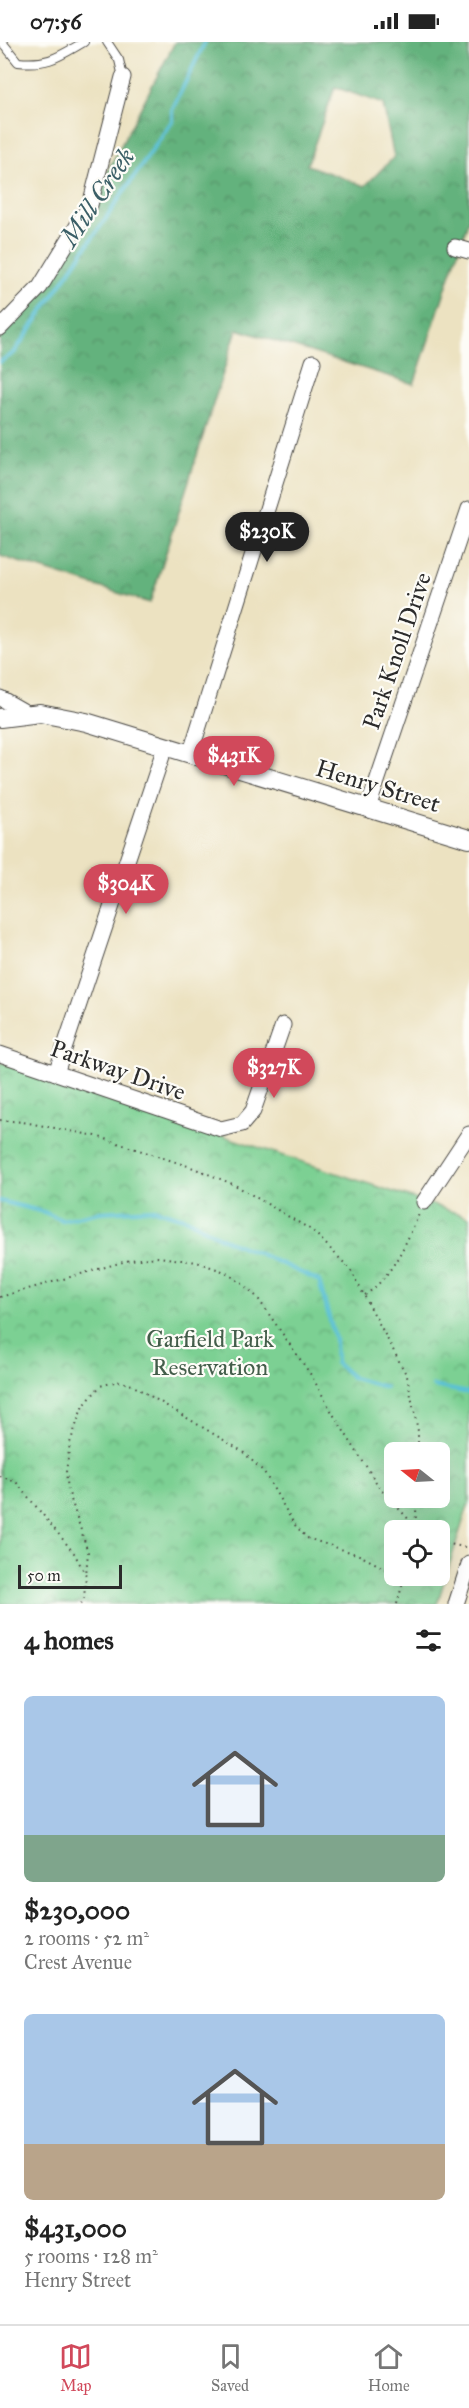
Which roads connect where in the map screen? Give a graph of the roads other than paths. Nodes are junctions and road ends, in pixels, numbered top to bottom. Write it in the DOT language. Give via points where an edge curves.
graph roads {
  1 [pos="2,42"];
  2 [pos="84,42"];
  3 [pos="107,42"];
  4 [pos="123,77"];
  5 [pos="0,328"];
  6 [pos="313,362"];
  7 [pos="469,510"];
  8 [pos="0,698"];
  9 [pos="30,714"];
  10 [pos="0,718"];
  11 [pos="165,747"];
  12 [pos="190,755"];
  13 [pos="368,808"];
  14 [pos="469,839"];
  15 [pos="283,1025"];
  16 [pos="0,1054"];
  17 [pos="56,1073"];
  18 [pos="469,1134"];
  19 [pos="424,1202"];
  20 [pos="469,1564"];
  21 [pos="456,1604"];
  1 -- 2 [label="lane" via="18,62 37,64 55,59"];
  3 -- 4 [label="lane" via="119,60"];
  4 -- 5 [label="street" via="90,205 40,287"];
  6 -- 12 [label="street"];
  7 -- 13 [label="street, Park Knoll Drive"];
  8 -- 9 [label="street, Henry Street"];
  9 -- 10 [label="street, Henry Street"];
  9 -- 11 [label="street, Henry Street" via="86,722"];
  11 -- 12 [label="street, Henry Street"];
  11 -- 17 [label="street"];
  12 -- 13 [label="street, Henry Street"];
  13 -- 14 [label="street, Henry Street"];
  15 -- 17 [label="street, Parkway Drive" via="253,1111 242,1124 221,1129"];
  16 -- 17 [label="street, Parkway Drive"];
  18 -- 19 [label="street"];
  20 -- 21 [label="street"];
}
